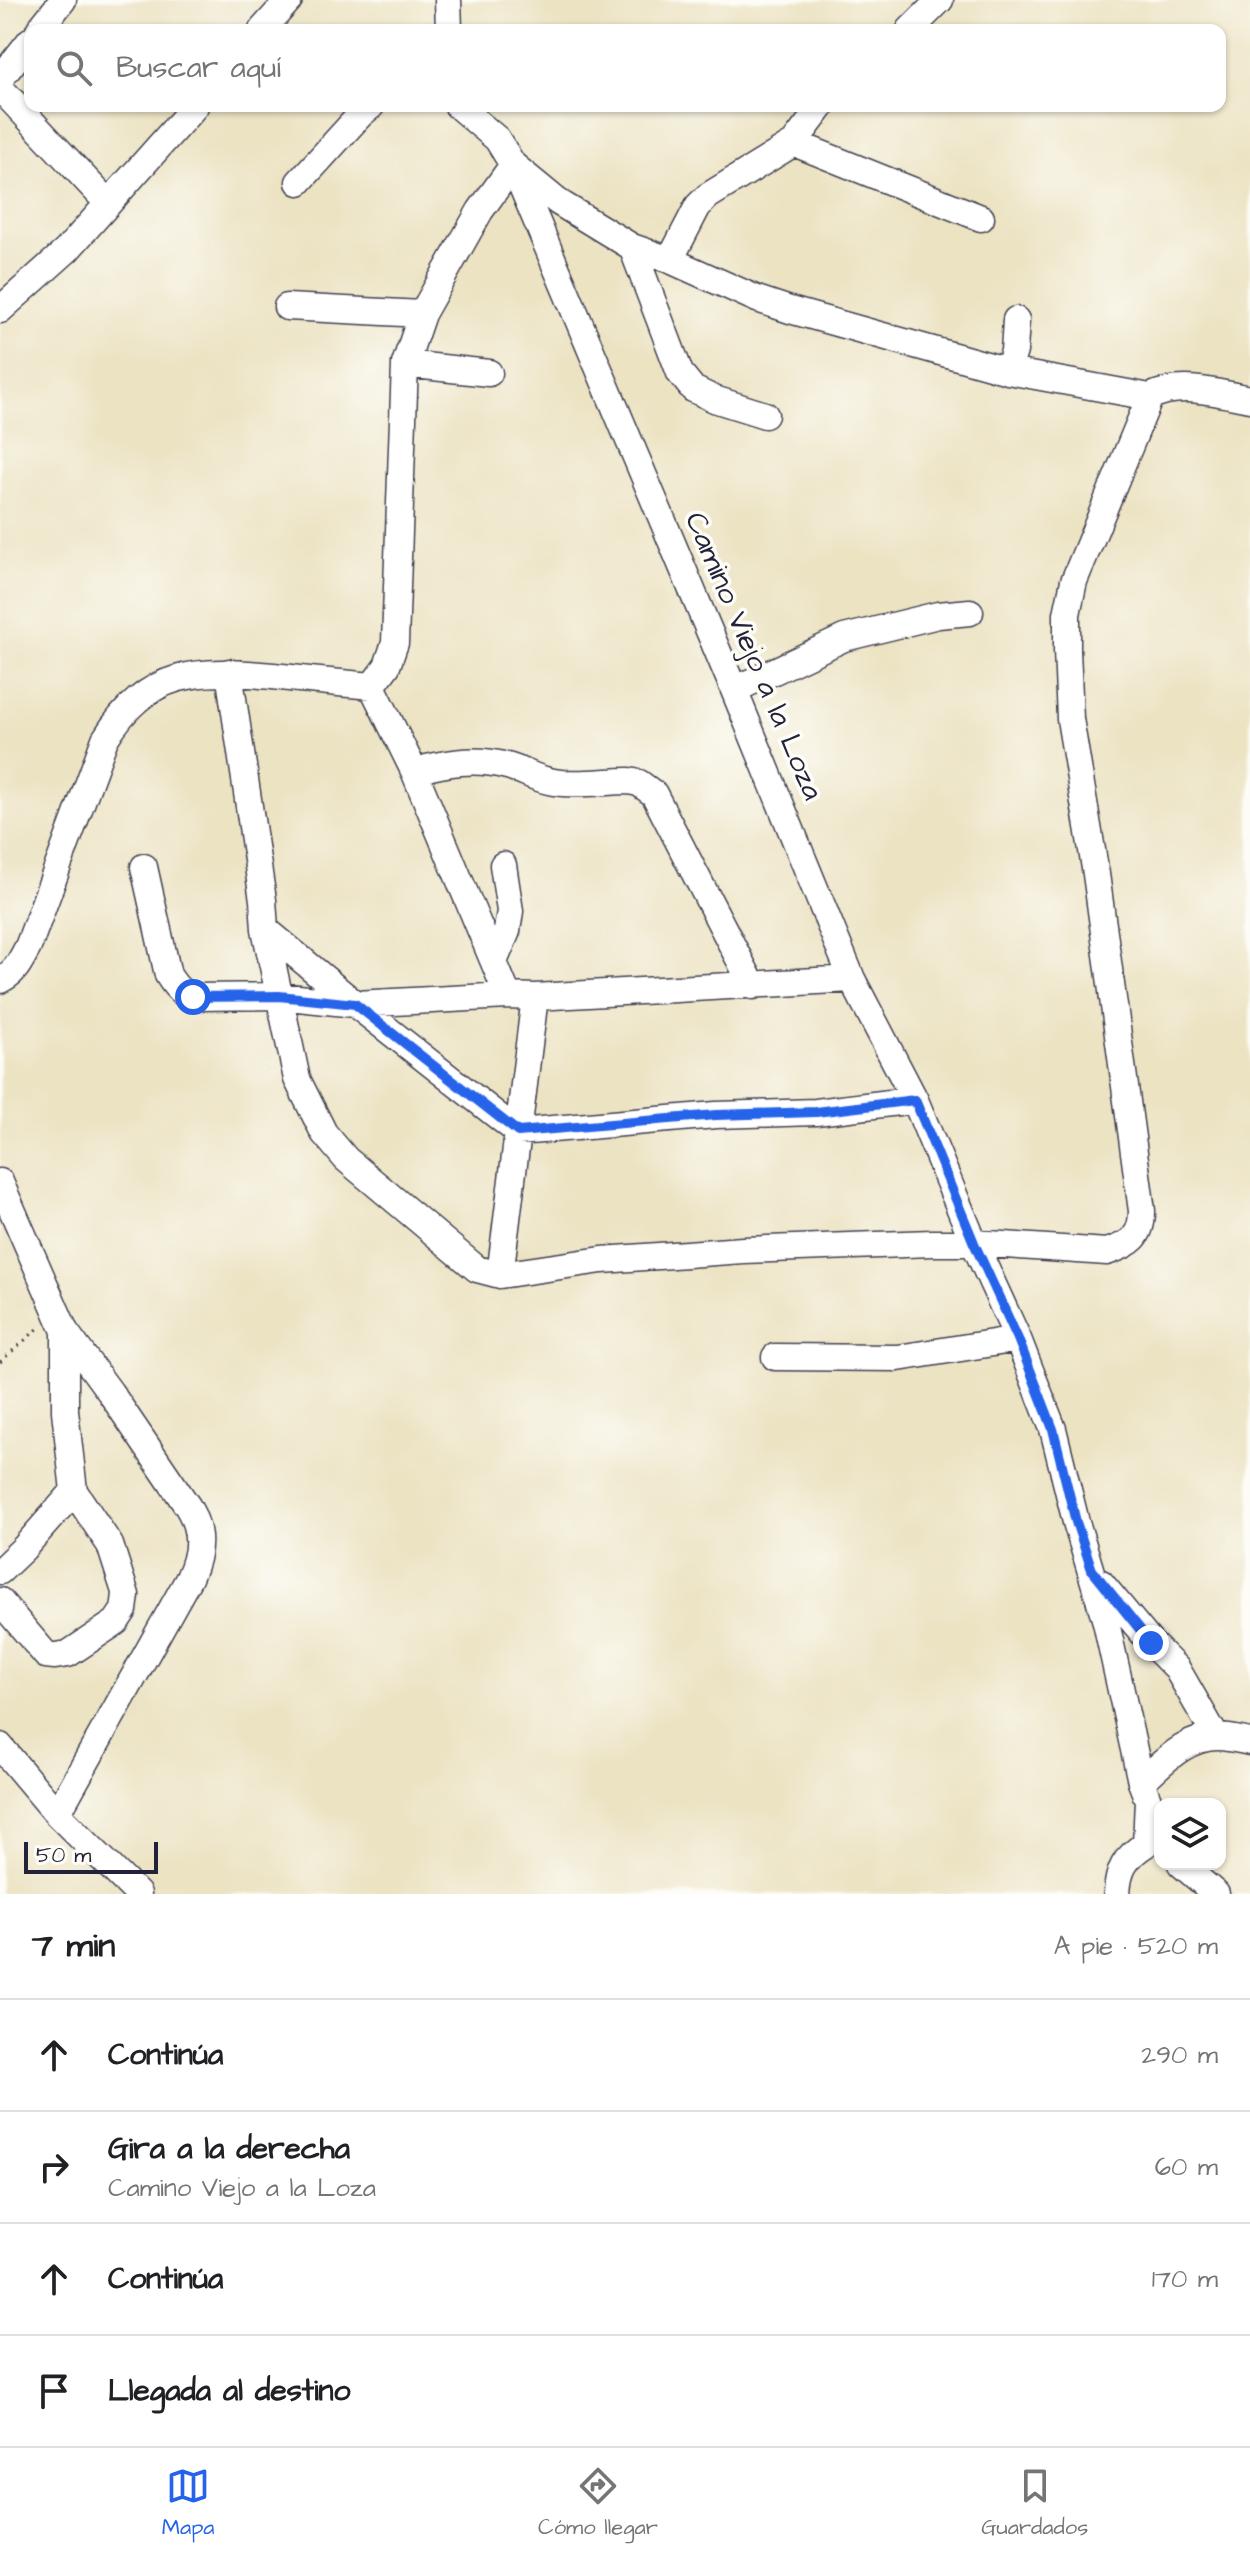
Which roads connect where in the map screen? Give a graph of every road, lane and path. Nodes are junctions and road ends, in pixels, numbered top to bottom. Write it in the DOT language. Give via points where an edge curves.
graph roads {
  1 [pos="63,0"];
  2 [pos="289,0"];
  3 [pos="448,0"];
  4 [pos="940,0"];
  5 [pos="44,24"];
  6 [pos="267,24"];
  7 [pos="449,24"];
  8 [pos="916,24"];
  9 [pos="24,49"];
  10 [pos="0,79"];
  11 [pos="0,88"];
  12 [pos="190,112"];
  13 [pos="364,112"];
  14 [pos="465,112"];
  15 [pos="817,112"];
  16 [pos="794,143"];
  17 [pos="513,165"];
  18 [pos="299,182"];
  19 [pos="108,203"];
  20 [pos="981,218"];
  21 [pos="632,247"];
  22 [pos="670,260"];
  23 [pos="287,307"];
  24 [pos="0,310"];
  25 [pos="422,314"];
  26 [pos="1016,320"];
  27 [pos="405,364"];
  28 [pos="1008,371"];
  29 [pos="489,373"];
  30 [pos="1150,397"];
  31 [pos="1248,397"];
  32 [pos="765,415"];
  33 [pos="970,612"];
  34 [pos="229,672"];
  35 [pos="372,686"];
  36 [pos="734,690"];
  37 [pos="414,771"];
  38 [pos="503,865"];
  39 [pos="144,867"];
  40 [pos="265,929"];
  41 [pos="494,962"];
  42 [pos="852,979"];
  43 [pos="0,980"];
  44 [pos="753,986"];
  45 [pos="279,996"];
  46 [pos="508,996"];
  47 [pos="535,997"];
  48 [pos="355,1004"];
  49 [pos="915,1100"];
  50 [pos="518,1132"];
  51 [pos="0,1182"];
  52 [pos="974,1243"];
  53 [pos="500,1275"];
  54 [pos="61,1321"];
  55 [pos="1018,1339"];
  56 [pos="775,1357"];
  57 [pos="0,1362"];
  58 [pos="74,1491"];
  59 [pos="1092,1570"];
  60 [pos="0,1571"];
  61 [pos="0,1601"];
  62 [pos="1216,1737"];
  63 [pos="1250,1742"];
  64 [pos="0,1746"];
  65 [pos="1141,1782"];
  66 [pos="57,1814"];
  67 [pos="1153,1847"];
  68 [pos="1188,1870"];
  69 [pos="138,1894"];
  70 [pos="1117,1894"];
  71 [pos="1216,1894"];
  1 -- 5 [label="street"];
  2 -- 6 [label="street"];
  3 -- 7 [label="street"];
  4 -- 8 [label="street"];
  9 -- 10 [label="street"];
  11 -- 19 [label="street"];
  12 -- 19 [label="street"];
  13 -- 18 [label="street"];
  14 -- 17 [label="street, Camino Viejo a la Loza" via="497,139"];
  15 -- 16 [label="street"];
  16 -- 20 [label="street"];
  16 -- 22 [label="street" via="708,196"];
  17 -- 21 [label="street" via="558,202"];
  17 -- 25 [label="street" via="480,211"];
  17 -- 36 [label="street, Camino Viejo a la Loza"];
  19 -- 24 [label="street" via="67,250"];
  21 -- 22 [label="street"];
  21 -- 32 [label="street" via="680,373 693,389"];
  22 -- 28 [label="street" via="790,310"];
  23 -- 25 [label="street"];
  25 -- 27 [label="street"];
  26 -- 28 [label="street"];
  27 -- 29 [label="street"];
  27 -- 35 [label="street" via="395,643"];
  28 -- 30 [label="street"];
  30 -- 31 [label="street" via="1179,389"];
  30 -- 52 [label="street" via="1074,581 1067,626 1070,719 1142,1226 1133,1239 1107,1252"];
  33 -- 36 [label="street" via="844,638"];
  34 -- 35 [label="street"];
  34 -- 40 [label="street"];
  34 -- 43 [label="street" via="171,680 131,703 118,718 105,739 28,947 17,968"];
  35 -- 37 [label="street"];
  36 -- 42 [label="street, Camino Viejo a la Loza"];
  37 -- 41 [label="street"];
  37 -- 44 [label="street" via="476,760 558,783 639,783 654,794"];
  38 -- 41 [label="street" via="510,911"];
  39 -- 45 [label="street" via="168,975 183,994"];
  40 -- 45 [label="street"];
  40 -- 48 [label="street"];
  41 -- 46 [label="street"];
  42 -- 44 [label="street"];
  42 -- 49 [label="street, Camino Viejo a la Loza"];
  44 -- 47 [label="street"];
  45 -- 48 [label="street"];
  45 -- 53 [label="street" via="297,1079 324,1133 346,1159 470,1266"];
  46 -- 47 [label="street"];
  46 -- 48 [label="street"];
  47 -- 50 [label="street"];
  48 -- 50 [label="street"];
  49 -- 50 [label="street" via="816,1112"];
  49 -- 52 [label="street, Camino Viejo a la Loza"];
  50 -- 53 [label="street"];
  51 -- 54 [label="street"];
  52 -- 53 [label="street" via="743,1250 602,1260"];
  52 -- 55 [label="street, Camino Viejo a la Loza"];
  54 -- 57 [label="path"];
  54 -- 58 [label="street"];
  54 -- 66 [label="street" via="188,1507 196,1521 199,1549 176,1602"];
  55 -- 56 [label="street" via="898,1358"];
  55 -- 59 [label="street, Camino Viejo a la Loza" via="1053,1429"];
  58 -- 60 [label="street"];
  58 -- 61 [label="street" via="117,1565 126,1595 116,1622 68,1654 46,1655"];
  59 -- 62 [label="street" via="1177,1669"];
  59 -- 65 [label="street"];
  62 -- 63 [label="street"];
  62 -- 65 [label="street" via="1185,1745"];
  64 -- 66 [label="street"];
  65 -- 67 [label="street"];
  66 -- 69 [label="street"];
  67 -- 70 [label="street" via="1125,1860"];
  68 -- 71 [label="street"];
}
